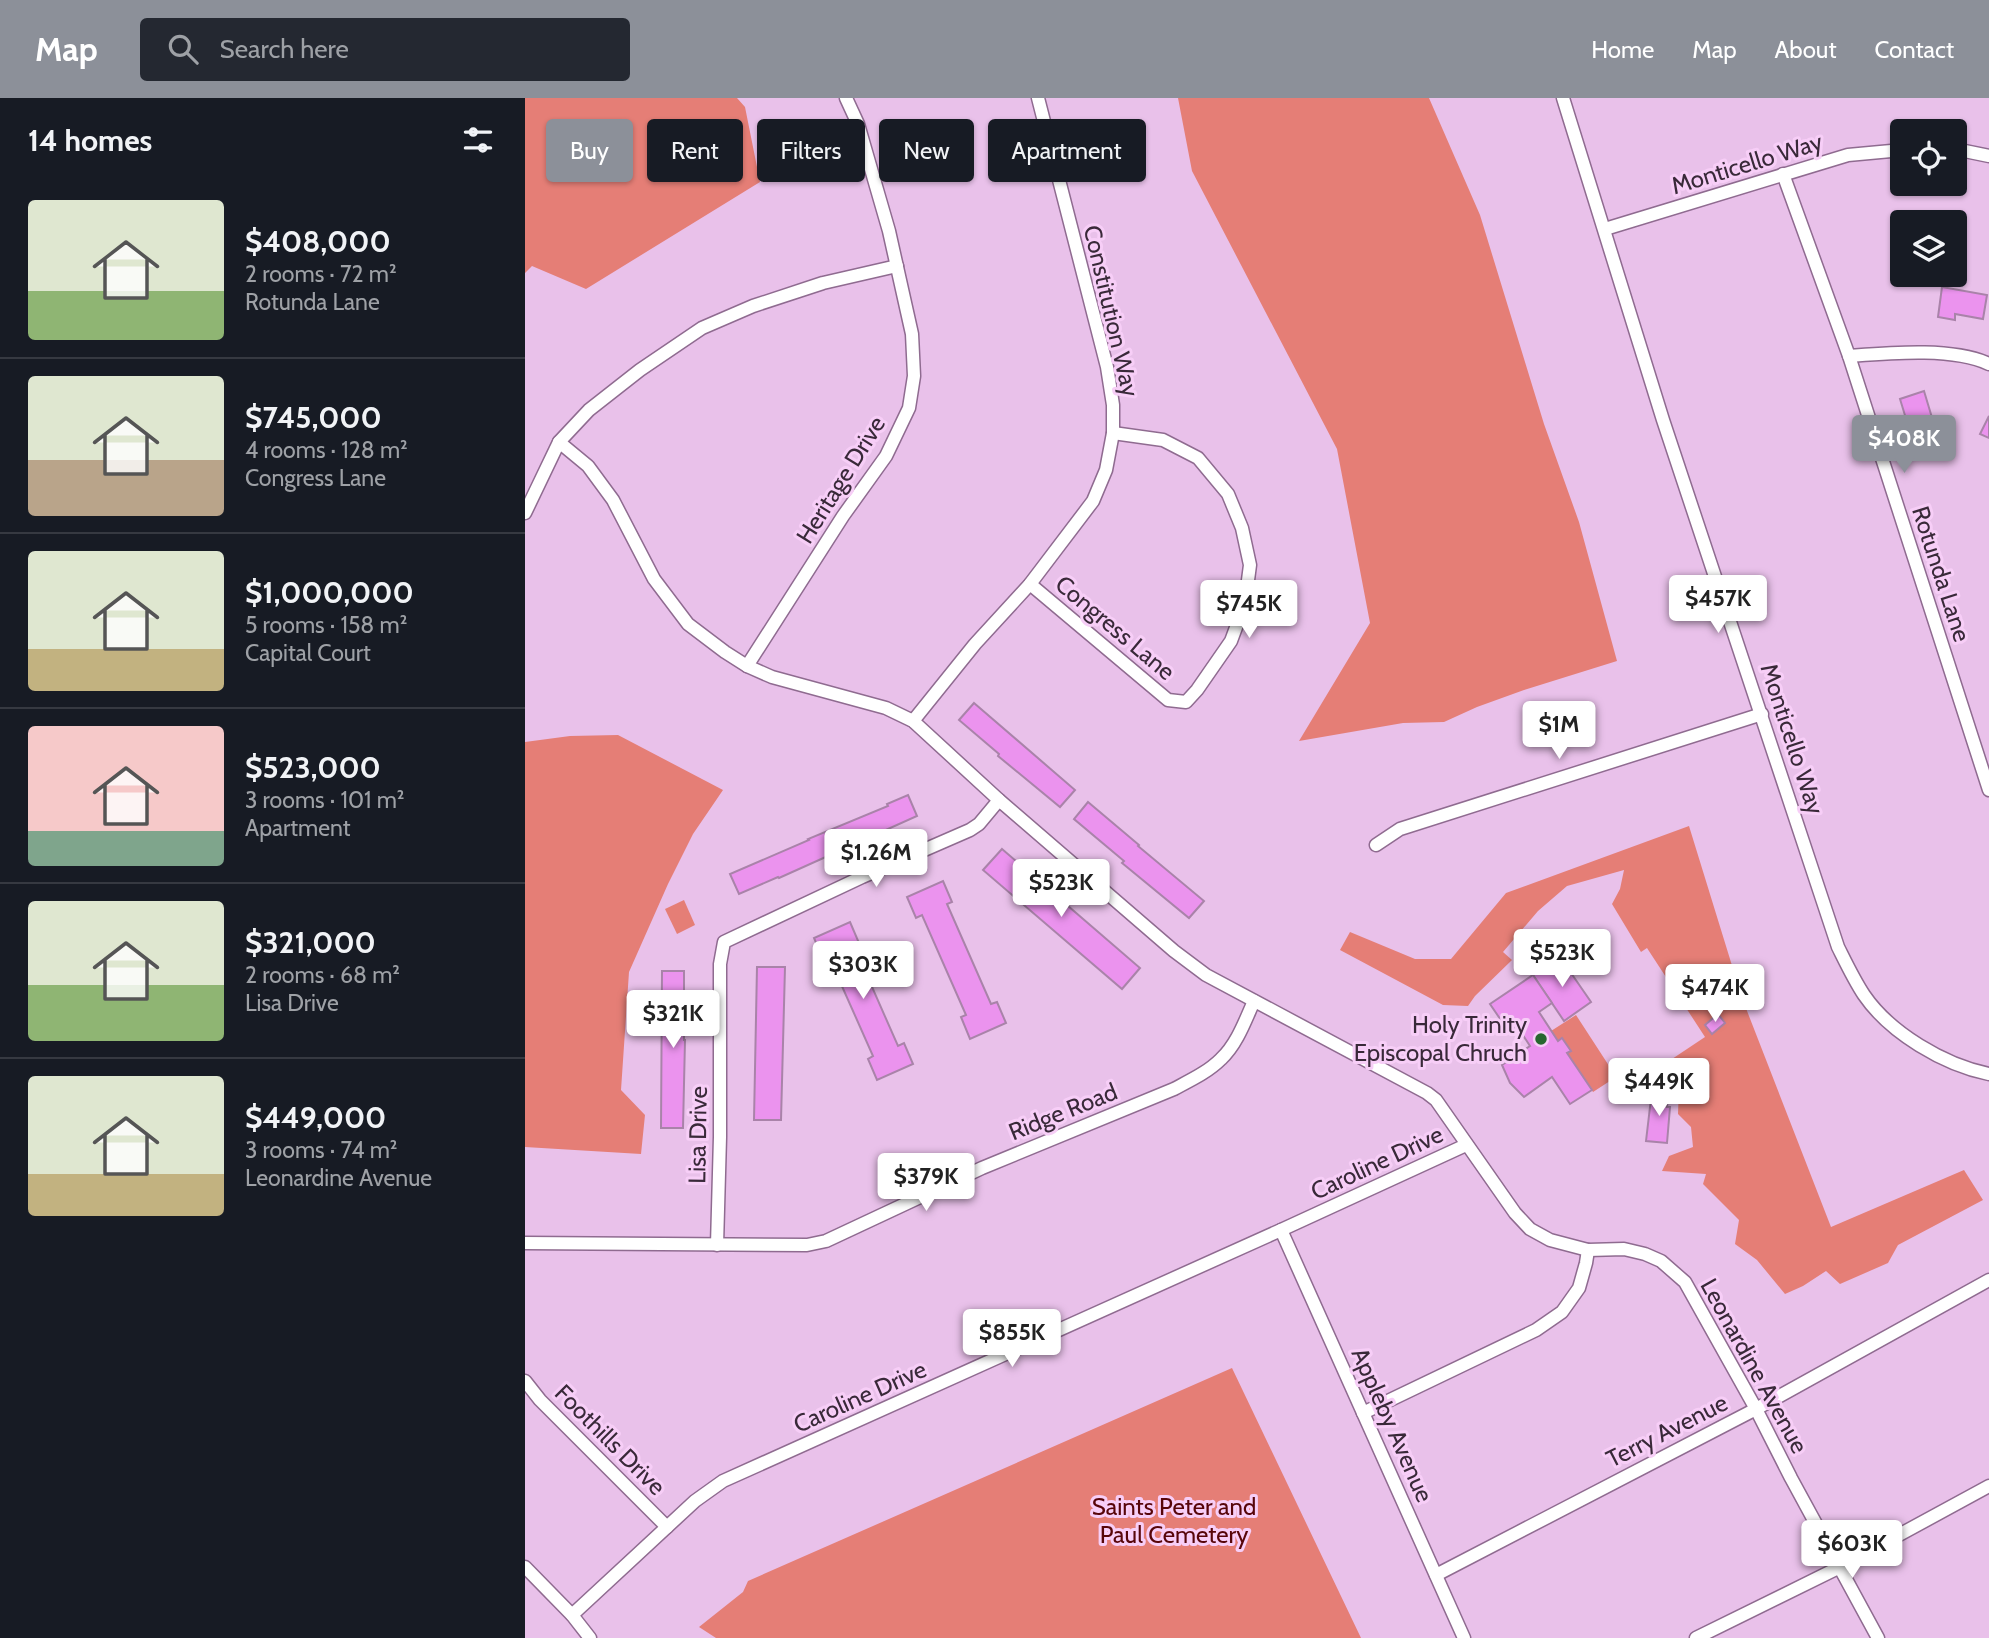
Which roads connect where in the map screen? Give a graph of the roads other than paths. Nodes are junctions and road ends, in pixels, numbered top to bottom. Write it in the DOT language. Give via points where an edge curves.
graph roads {
  1 [pos="846,98"];
  2 [pos="1038,98"];
  3 [pos="1563,98"];
  4 [pos="1890,151"];
  5 [pos="1967,151"];
  6 [pos="1989,156"];
  7 [pos="1783,174"];
  8 [pos="1605,229"];
  9 [pos="897,266"];
  10 [pos="1849,356"];
  11 [pos="1989,364"];
  12 [pos="1112,433"];
  13 [pos="559,442"];
  14 [pos="525,513"];
  15 [pos="1030,584"];
  16 [pos="747,666"];
  17 [pos="1762,714"];
  18 [pos="913,721"];
  19 [pos="1989,790"];
  20 [pos="999,800"];
  21 [pos="1376,845"];
  22 [pos="1254,1001"];
  23 [pos="1989,1074"];
  24 [pos="1466,1145"];
  25 [pos="1281,1230"];
  26 [pos="525,1243"];
  27 [pos="717,1245"];
  28 [pos="1588,1250"];
  29 [pos="1989,1280"];
  30 [pos="525,1381"];
  31 [pos="1756,1409"];
  32 [pos="1363,1413"];
  33 [pos="1989,1486"];
  34 [pos="667,1527"];
  35 [pos="525,1567"];
  36 [pos="1840,1567"];
  37 [pos="1436,1575"];
  38 [pos="572,1615"];
  39 [pos="590,1638"];
  40 [pos="1464,1638"];
  41 [pos="1696,1638"];
  42 [pos="1878,1638"];
  1 -- 9 [label="street, Heritage Drive"];
  2 -- 12 [label="street, Constitution Way" via="1107,367"];
  3 -- 8 [label="street, Monticello Way"];
  4 -- 7 [label="street, Monticello Way" via="1848,155"];
  5 -- 6 [label="street"];
  7 -- 8 [label="street, Monticello Way"];
  7 -- 10 [label="street, Rotunda Lane"];
  8 -- 17 [label="street, Monticello Way" via="1663,420"];
  9 -- 13 [label="street" via="823,283 702,328 589,410"];
  9 -- 16 [label="street, Heritage Drive" via="912,334 914,376 909,408 886,456"];
  10 -- 11 [label="street" via="1938,354"];
  10 -- 19 [label="street, Rotunda Lane"];
  12 -- 15 [label="street, Constitution Way" via="1106,470 1093,501"];
  12 -- 15 [label="street, Congress Lane" via="1163,440 1198,458 1228,495 1250,565 1245,603 1231,641 1186,702 1177,702"];
  13 -- 14 [label="street"];
  13 -- 16 [label="street, Leonardine Avenue" via="588,466 613,500 654,579 688,624"];
  15 -- 18 [label="street, Constitution Way"];
  16 -- 18 [label="street, Leonardine Avenue" via="886,708"];
  17 -- 21 [label="street" via="1400,829"];
  17 -- 23 [label="street, Monticello Way" via="1838,947 1865,996 1889,1023 1917,1044 1950,1063"];
  18 -- 20 [label="street, Leonardine Avenue"];
  20 -- 22 [label="street, Leonardine Avenue" via="1174,951"];
  20 -- 27 [label="street, Lisa Drive" via="970,830 724,942"];
  22 -- 24 [label="street, Leonardine Avenue" via="1427,1093 1451,1119"];
  22 -- 27 [label="street, Ridge Road" via="1222,1058 1174,1089 982,1168 826,1241"];
  24 -- 25 [label="street, Caroline Drive"];
  24 -- 28 [label="street, Leonardine Avenue" via="1530,1229 1549,1240"];
  25 -- 32 [label="street, Appleby Avenue"];
  25 -- 34 [label="street, Caroline Drive" via="723,1481"];
  26 -- 27 [label="street, Ridge Road"];
  28 -- 31 [label="street, Leonardine Avenue" via="1624,1249 1645,1254 1685,1282"];
  28 -- 32 [label="street" via="1580,1288 1562,1312 1536,1330"];
  29 -- 31 [label="street, Terry Avenue"];
  30 -- 34 [label="street, Foothills Drive"];
  31 -- 36 [label="street, Leonardine Avenue"];
  31 -- 37 [label="street, Terry Avenue"];
  32 -- 37 [label="street, Appleby Avenue"];
  33 -- 36 [label="street"];
  34 -- 38 [label="street, Caroline Drive"];
  35 -- 38 [label="street"];
  36 -- 41 [label="street"];
  36 -- 42 [label="street, Leonardine Avenue"];
  37 -- 40 [label="street, Appleby Avenue"];
  38 -- 39 [label="street"];
}
